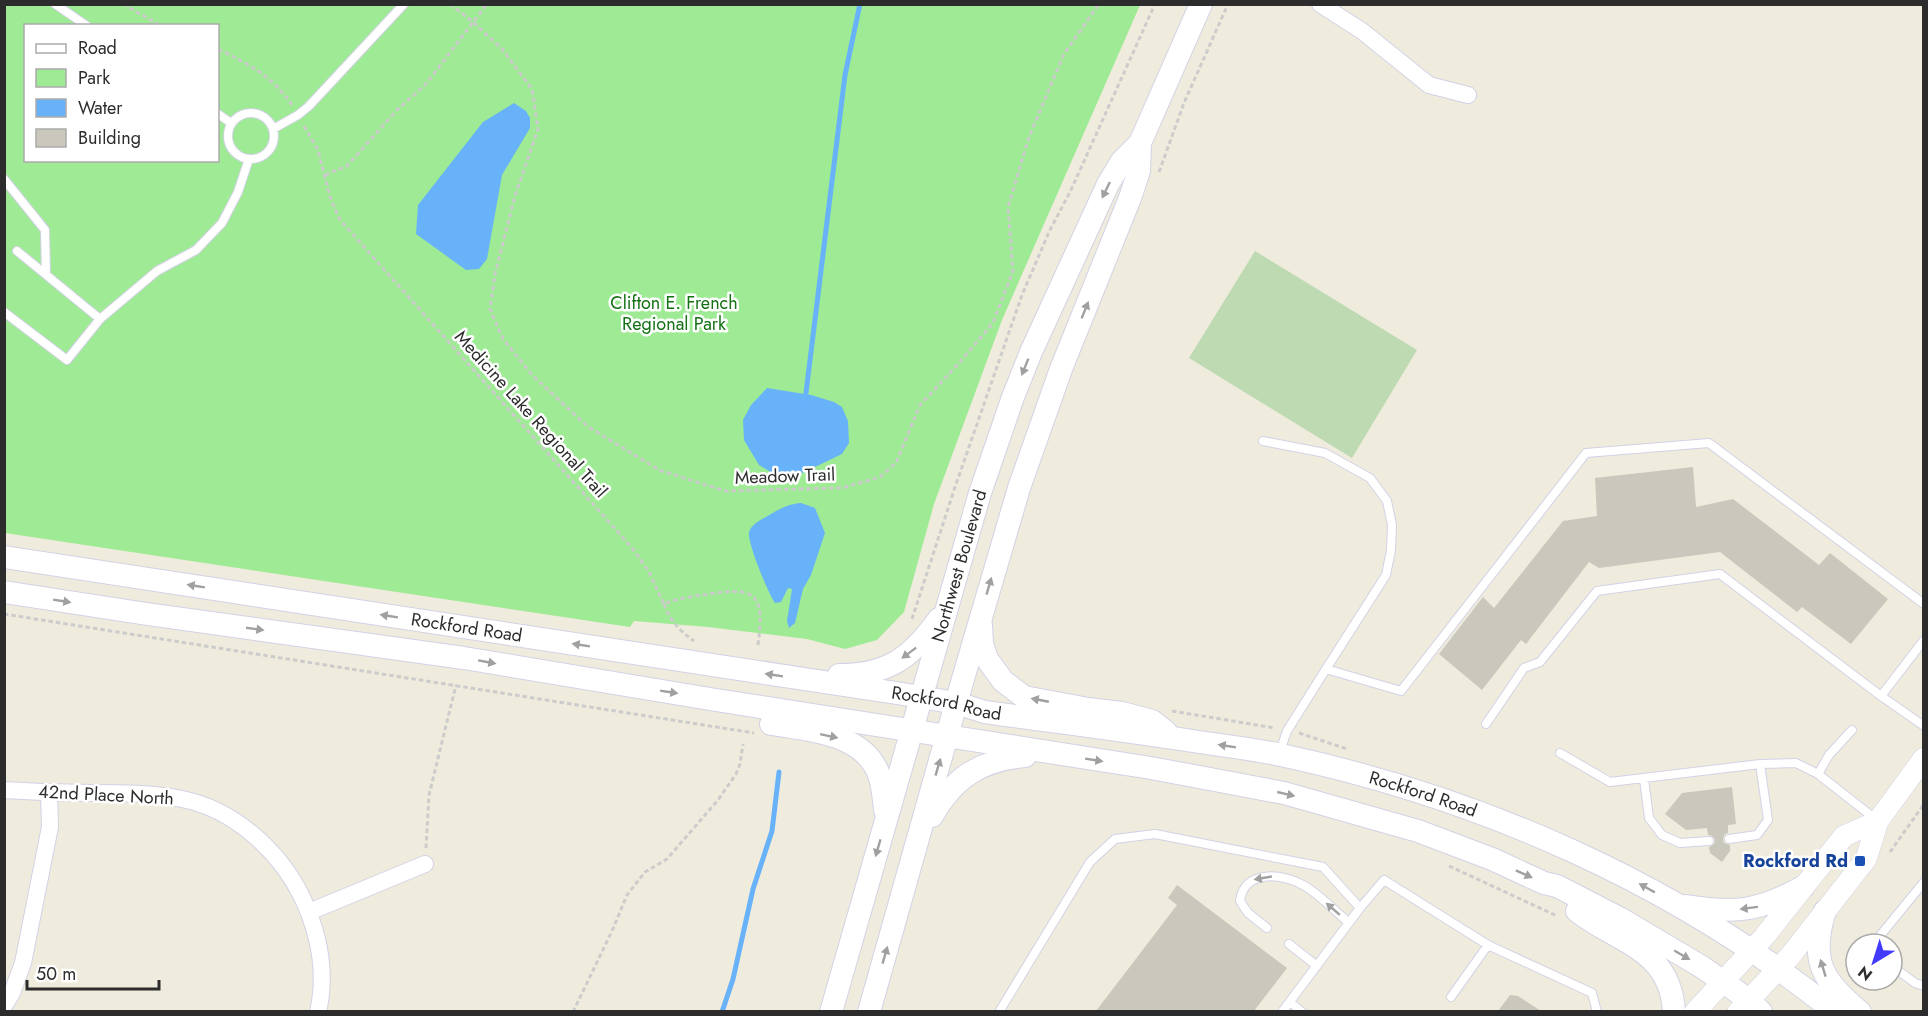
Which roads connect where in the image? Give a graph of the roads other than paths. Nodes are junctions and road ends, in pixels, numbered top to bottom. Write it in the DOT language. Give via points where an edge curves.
graph roads {
  1 [pos="55,4"];
  2 [pos="404,4"];
  3 [pos="1201,4"];
  4 [pos="1320,4"];
  5 [pos="84,24"];
  6 [pos="1468,95"];
  7 [pos="219,115"];
  8 [pos="231,123"];
  9 [pos="273,129"];
  10 [pos="1140,143"];
  11 [pos="249,159"];
  12 [pos="4,178"];
  13 [pos="17,250"];
  14 [pos="46,274"];
  15 [pos="4,312"];
  16 [pos="100,319"];
  17 [pos="1263,441"];
  18 [pos="4,557"];
  19 [pos="4,592"];
  20 [pos="1923,604"];
  21 [pos="946,608"];
  22 [pos="981,614"];
  23 [pos="1923,640"];
  24 [pos="1326,669"];
  25 [pos="812,680"];
  26 [pos="1881,696"];
  27 [pos="921,697"];
  28 [pos="716,700"];
  29 [pos="956,703"];
  30 [pos="1486,724"];
  31 [pos="1923,726"];
  32 [pos="1852,730"];
  33 [pos="911,731"];
  34 [pos="946,736"];
  35 [pos="1175,738"];
  36 [pos="1560,753"];
  37 [pos="1279,754"];
  38 [pos="1061,755"];
  39 [pos="1923,758"];
  40 [pos="1760,764"];
  41 [pos="1818,774"];
  42 [pos="1644,779"];
  43 [pos="4,790"];
  44 [pos="49,793"];
  45 [pos="886,821"];
  46 [pos="1878,821"];
  47 [pos="1729,839"];
  48 [pos="1709,841"];
  49 [pos="916,843"];
  50 [pos="425,864"];
  51 [pos="1923,882"];
  52 [pos="1557,886"];
  53 [pos="1803,887"];
  54 [pos="1675,904"];
  55 [pos="1360,908"];
  56 [pos="309,912"];
  57 [pos="1825,912"];
  58 [pos="1348,922"];
  59 [pos="1267,928"];
  60 [pos="1883,932"];
  61 [pos="1289,945"];
  62 [pos="1488,945"];
  63 [pos="1750,951"];
  64 [pos="1317,966"];
  65 [pos="1777,969"];
  66 [pos="1904,975"];
  67 [pos="1723,980"];
  68 [pos="1923,986"];
  69 [pos="1452,997"];
  70 [pos="1290,1002"];
  71 [pos="4,1006"];
  72 [pos="1749,1008"];
  73 [pos="318,1011"];
  74 [pos="831,1011"];
  75 [pos="869,1011"];
  76 [pos="999,1011"];
  77 [pos="1282,1011"];
  78 [pos="1302,1011"];
  79 [pos="1597,1011"];
  80 [pos="1674,1011"];
  81 [pos="1695,1011"];
  82 [pos="1835,1011"];
  83 [pos="1860,1011"];
  1 -- 5 [label="lane"];
  2 -- 9 [label="lane" via="309,106"];
  3 -- 10 [label="main road, Northwest Boulevard"];
  4 -- 6 [label="street" via="1362,31 1429,85"];
  7 -- 8 [label="lane"];
  8 -- 9 [label="lane" via="241,115 256,114 270,122"];
  8 -- 11 [label="lane" via="228,134 232,149"];
  9 -- 11 [label="lane" via="270,150"];
  10 -- 21 [label="main road, Northwest Boulevard, one-way" via="1122,161 1108,184 1031,352 980,493"];
  22 -- 10 [label="main road, Northwest Boulevard, one-way" via="1033,443 1139,171"];
  11 -- 16 [label="lane" via="222,223 196,250 157,271"];
  12 -- 14 [label="lane" via="45,230"];
  13 -- 14 [label="lane"];
  14 -- 16 [label="lane"];
  15 -- 16 [label="lane" via="67,360"];
  17 -- 24 [label="lane" via="1325,453 1370,478 1387,501 1392,525 1386,575"];
  25 -- 18 [label="main road, Rockford Road, one-way"];
  19 -- 28 [label="main road, Rockford Road, one-way" via="464,658"];
  20 -- 24 [label="lane" via="1709,443 1586,453 1401,691"];
  21 -- 25 [label="main road, one-way" via="921,643 892,664 858,675"];
  21 -- 27 [label="main road, Northwest Boulevard"];
  22 -- 29 [label="main road, Northwest Boulevard"];
  35 -- 22 [label="main road, one-way" via="1152,721 1024,697 1003,681 987,659"];
  23 -- 26 [label="lane"];
  24 -- 37 [label="lane" via="1287,731"];
  25 -- 27 [label="main road, Rockford Road"];
  26 -- 30 [label="lane" via="1720,574 1597,591 1540,662 1524,668"];
  26 -- 31 [label="lane"];
  27 -- 29 [label="main road, Rockford Road"];
  27 -- 33 [label="main road, Northwest Boulevard"];
  28 -- 33 [label="main road, Rockford Road"];
  28 -- 45 [label="main road, one-way" via="738,719 843,738 858,747 880,778"];
  29 -- 34 [label="main road, Northwest Boulevard"];
  29 -- 35 [label="main road, Rockford Road" via="985,712"];
  32 -- 41 [label="lane" via="1828,755"];
  33 -- 34 [label="main road, Rockford Road"];
  33 -- 45 [label="main road, Northwest Boulevard"];
  34 -- 38 [label="main road, Rockford Road"];
  49 -- 34 [label="main road, Northwest Boulevard, one-way"];
  37 -- 35 [label="main road, Rockford Road, one-way"];
  36 -- 42 [label="lane" via="1610,782"];
  54 -- 37 [label="main road, Rockford Road, one-way" via="1610,868 1458,805 1373,777"];
  38 -- 49 [label="main road" via="1011,757 963,776 942,798"];
  38 -- 52 [label="main road, Rockford Road, one-way" via="1227,781 1326,804 1418,831"];
  39 -- 46 [label="street"];
  40 -- 41 [label="lane" via="1796,763"];
  40 -- 42 [label="lane"];
  40 -- 47 [label="lane" via="1768,820 1757,835"];
  41 -- 46 [label="lane"];
  42 -- 48 [label="lane" via="1649,818 1662,835 1680,843"];
  43 -- 44 [label="street, 42nd Place North"];
  44 -- 56 [label="street, 42nd Place North" via="148,794 184,799 219,812 250,832 276,857"];
  44 -- 71 [label="street" via="50,827 23,963"];
  45 -- 74 [label="main road, Northwest Boulevard, one-way"];
  46 -- 53 [label="street" via="1844,836"];
  46 -- 57 [label="street" via="1866,859"];
  75 -- 49 [label="main road, Northwest Boulevard, one-way"];
  50 -- 56 [label="street"];
  51 -- 60 [label="lane"];
  52 -- 67 [label="main road, Rockford Road, one-way"];
  52 -- 80 [label="main road" via="1578,912 1649,956 1665,975"];
  53 -- 54 [label="main road, one-way" via="1749,909"];
  53 -- 63 [label="street"];
  54 -- 63 [label="main road, Rockford Road"];
  55 -- 58 [label="lane"];
  55 -- 62 [label="lane" via="1384,880"];
  55 -- 76 [label="lane" via="1323,867 1155,834 1115,839 1090,862"];
  56 -- 73 [label="street, 42nd Place North" via="321,960 322,995"];
  57 -- 65 [label="street"];
  83 -- 57 [label="main road, one-way" via="1839,994 1823,971 1818,940"];
  58 -- 59 [label="lane, one-way" via="1304,885 1271,876 1249,883 1242,890 1240,901"];
  58 -- 64 [label="lane"];
  61 -- 64 [label="lane"];
  62 -- 69 [label="lane"];
  62 -- 79 [label="lane" via="1592,993"];
  63 -- 65 [label="main road, Rockford Road"];
  63 -- 67 [label="street"];
  64 -- 70 [label="lane"];
  65 -- 72 [label="street"];
  65 -- 82 [label="main road, Rockford Road"];
  66 -- 68 [label="lane"];
  67 -- 72 [label="main road, Rockford Road"];
  67 -- 81 [label="street"];
  70 -- 77 [label="lane"];
  70 -- 78 [label="lane"];
}
